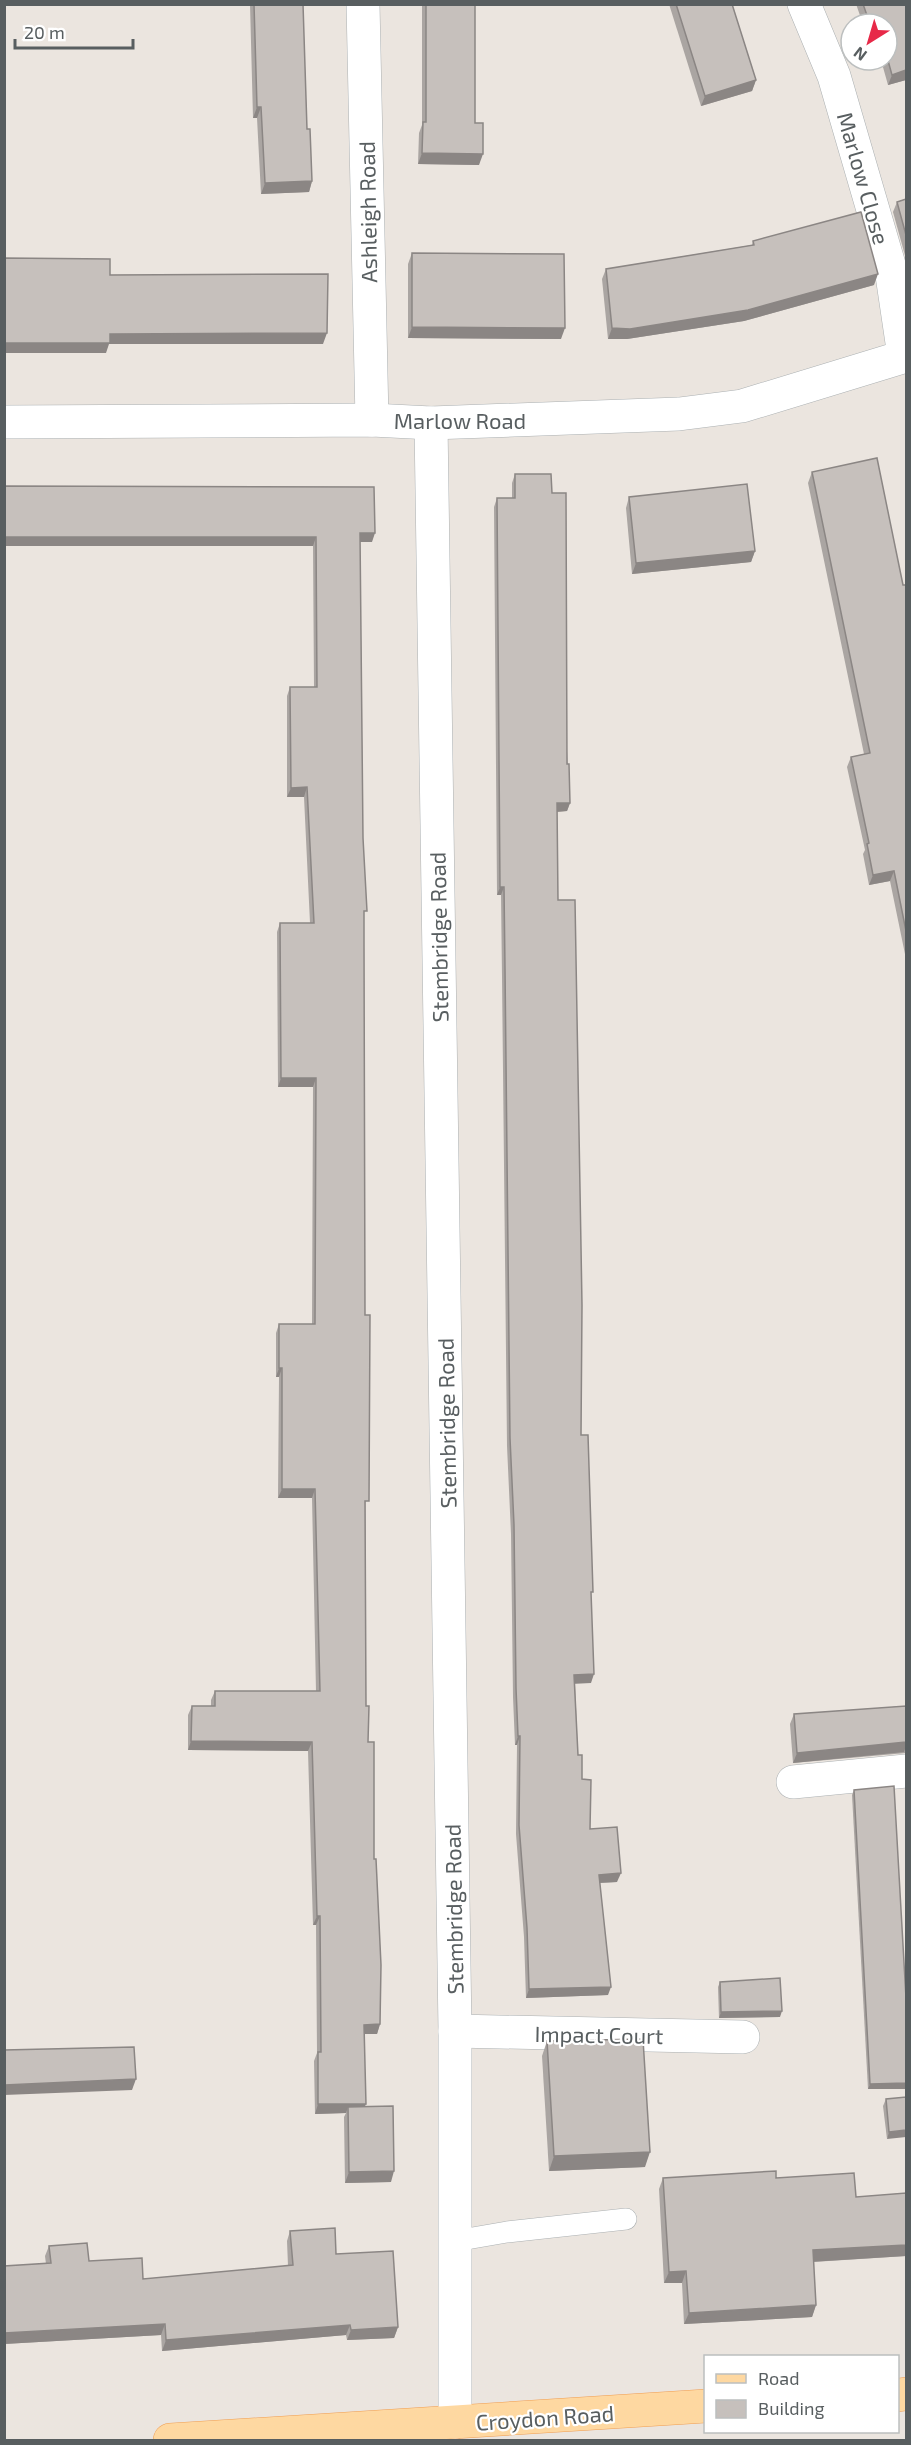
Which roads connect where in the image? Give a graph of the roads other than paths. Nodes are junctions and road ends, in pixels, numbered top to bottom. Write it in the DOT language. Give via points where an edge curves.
graph roads {
  1 [pos="363,4"];
  2 [pos="804,4"];
  3 [pos="905,356"];
  4 [pos="372,420"];
  5 [pos="4,422"];
  6 [pos="431,423"];
  7 [pos="906,1771"];
  8 [pos="793,1782"];
  9 [pos="455,2031"];
  10 [pos="743,2037"];
  11 [pos="626,2219"];
  12 [pos="455,2241"];
  13 [pos="704,2406"];
  14 [pos="455,2422"];
  15 [pos="170,2440"];
  1 -- 4 [label="street, Ashleigh Road"];
  2 -- 3 [label="street, Marlow Close" via="834,76 892,275"];
  3 -- 6 [label="street, Marlow Road" via="742,406 679,414"];
  4 -- 5 [label="street, Marlow Road"];
  4 -- 6 [label="street, Marlow Road"];
  6 -- 9 [label="street, Stembridge Road"];
  7 -- 8 [label="street"];
  9 -- 10 [label="street, Impact Court"];
  9 -- 12 [label="street, Stembridge Road"];
  11 -- 12 [label="lane"];
  12 -- 14 [label="street, Stembridge Road"];
  13 -- 14 [label="main road, Croydon Road"];
  14 -- 15 [label="main road, Croydon Road"];
}
